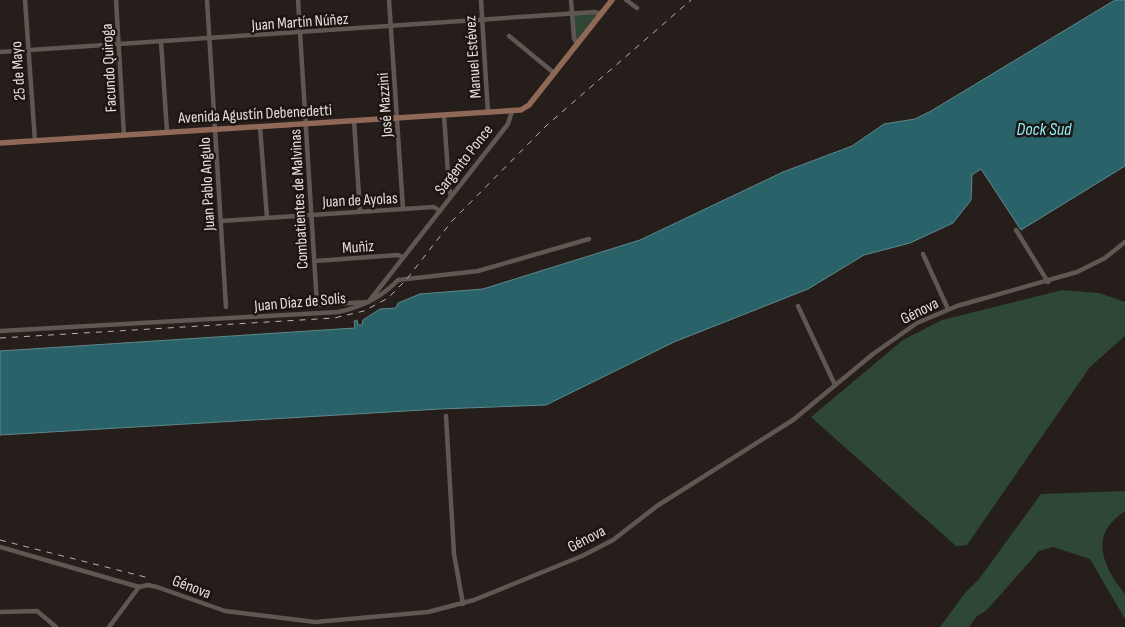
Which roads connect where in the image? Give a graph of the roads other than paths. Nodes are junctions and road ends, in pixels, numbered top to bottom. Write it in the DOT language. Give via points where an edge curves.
graph roads {
  1 [pos="25,0"];
  2 [pos="116,0"];
  3 [pos="207,0"];
  4 [pos="298,0"];
  5 [pos="390,0"];
  6 [pos="481,0"];
  7 [pos="571,0"];
  8 [pos="612,0"];
  9 [pos="626,0"];
  10 [pos="637,8"];
  11 [pos="572,14"];
  12 [pos="601,14"];
  13 [pos="482,21"];
  14 [pos="391,27"];
  15 [pos="300,33"];
  16 [pos="508,36"];
  17 [pos="209,39"];
  18 [pos="161,42"];
  19 [pos="119,44"];
  20 [pos="577,44"];
  21 [pos="28,50"];
  22 [pos="0,52"];
  23 [pos="554,73"];
  24 [pos="512,111"];
  25 [pos="488,113"];
  26 [pos="444,115"];
  27 [pos="397,118"];
  28 [pos="354,121"];
  29 [pos="306,124"];
  30 [pos="260,126"];
  31 [pos="215,129"];
  32 [pos="167,132"];
  33 [pos="124,135"];
  34 [pos="35,141"];
  35 [pos="0,143"];
  36 [pos="451,196"];
  37 [pos="403,209"];
  38 [pos="360,211"];
  39 [pos="440,211"];
  40 [pos="312,215"];
  41 [pos="267,218"];
  42 [pos="221,221"];
  43 [pos="1016,230"];
  44 [pos="589,239"];
  45 [pos="1125,242"];
  46 [pos="923,254"];
  47 [pos="404,258"];
  48 [pos="314,261"];
  49 [pos="1048,282"];
  50 [pos="369,302"];
  51 [pos="798,306"];
  52 [pos="226,307"];
  53 [pos="948,309"];
  54 [pos="0,332"];
  55 [pos="835,385"];
  56 [pos="446,416"];
  57 [pos="0,548"];
  58 [pos="139,587"];
  59 [pos="463,604"];
  60 [pos="0,612"];
  61 [pos="56,627"];
  62 [pos="109,627"];
  1 -- 21 [label="street, 25 de Mayo"];
  2 -- 19 [label="street, Facundo Quiroga"];
  3 -- 17 [label="street, Juan Pablo Angulo"];
  4 -- 15 [label="street, Combatientes de Malvinas"];
  5 -- 14 [label="street, José Mazzini"];
  6 -- 13 [label="street, Manuel Estévez"];
  7 -- 11 [label="street"];
  8 -- 12 [label="main road"];
  9 -- 10 [label="street"];
  11 -- 12 [label="street, Juan Martín Núñez"];
  11 -- 13 [label="street, Juan Martín Núñez"];
  11 -- 20 [label="street"];
  12 -- 20 [label="main road"];
  13 -- 14 [label="street, Juan Martín Núñez"];
  13 -- 25 [label="street, Manuel Estévez"];
  14 -- 15 [label="street, Juan Martín Núñez"];
  14 -- 27 [label="street, José Mazzini"];
  15 -- 17 [label="street, Juan Martín Núñez"];
  15 -- 29 [label="street, Combatientes de Malvinas"];
  16 -- 23 [label="street"];
  17 -- 18 [label="street, Juan Martín Núñez"];
  17 -- 31 [label="street, Juan Pablo Angulo"];
  18 -- 19 [label="street, Juan Martín Núñez"];
  18 -- 32 [label="street"];
  19 -- 21 [label="street, Juan Martín Núñez"];
  19 -- 33 [label="street, Facundo Quiroga"];
  20 -- 23 [label="main road"];
  21 -- 22 [label="street, Juan Martín Núñez"];
  21 -- 34 [label="street, 25 de Mayo"];
  23 -- 24 [label="main road" via="529,105 523,110"];
  24 -- 25 [label="main road, Avenida Agustín Debenedetti"];
  24 -- 36 [label="street, Sargento Ponce" via="508,124"];
  25 -- 26 [label="main road, Avenida Agustín Debenedetti"];
  26 -- 27 [label="main road, Avenida Agustín Debenedetti"];
  26 -- 36 [label="street"];
  27 -- 28 [label="main road, Avenida Agustín Debenedetti"];
  27 -- 37 [label="street, José Mazzini"];
  28 -- 29 [label="main road, Avenida Agustín Debenedetti"];
  28 -- 38 [label="street"];
  29 -- 30 [label="main road, Avenida Agustín Debenedetti"];
  29 -- 40 [label="street, Combatientes de Malvinas"];
  30 -- 31 [label="main road, Avenida Agustín Debenedetti"];
  30 -- 41 [label="street"];
  31 -- 32 [label="main road, Avenida Agustín Debenedetti"];
  31 -- 42 [label="street, Juan Pablo Angulo"];
  32 -- 33 [label="main road, Avenida Agustín Debenedetti"];
  33 -- 34 [label="main road, Avenida Agustín Debenedetti"];
  34 -- 35 [label="main road, Avenida Agustín Debenedetti"];
  36 -- 39 [label="street, Sargento Ponce"];
  37 -- 38 [label="street, Juan de Ayolas"];
  37 -- 39 [label="street, Juan de Ayolas" via="434,207"];
  38 -- 40 [label="street, Juan de Ayolas"];
  39 -- 47 [label="street, Sargento Ponce"];
  40 -- 41 [label="street, Juan de Ayolas"];
  40 -- 48 [label="street, Combatientes de Malvinas"];
  41 -- 42 [label="street, Juan de Ayolas"];
  42 -- 52 [label="street, Juan Pablo Angulo"];
  43 -- 49 [label="street"];
  44 -- 50 [label="street, Juan Díaz de Solís" via="478,271 398,280 388,291"];
  45 -- 49 [label="street, Génova" via="1088,268"];
  46 -- 53 [label="street"];
  47 -- 48 [label="street, Muñiz"];
  47 -- 50 [label="street, Sargento Ponce"];
  48 -- 50 [label="street, Combatientes de Malvinas" via="318,306"];
  49 -- 53 [label="street, Génova"];
  50 -- 54 [label="street, Juan Díaz de Solís" via="338,312"];
  51 -- 55 [label="street"];
  53 -- 55 [label="street, Génova" via="908,327"];
  55 -- 59 [label="street, Génova" via="786,425 657,506 607,544"];
  56 -- 59 [label="street" via="454,546"];
  57 -- 58 [label="street, Génova"];
  58 -- 59 [label="street, Génova" via="148,584 238,614 315,622 428,612"];
  58 -- 62 [label="street"];
  60 -- 61 [label="street" via="38,611"];
}
